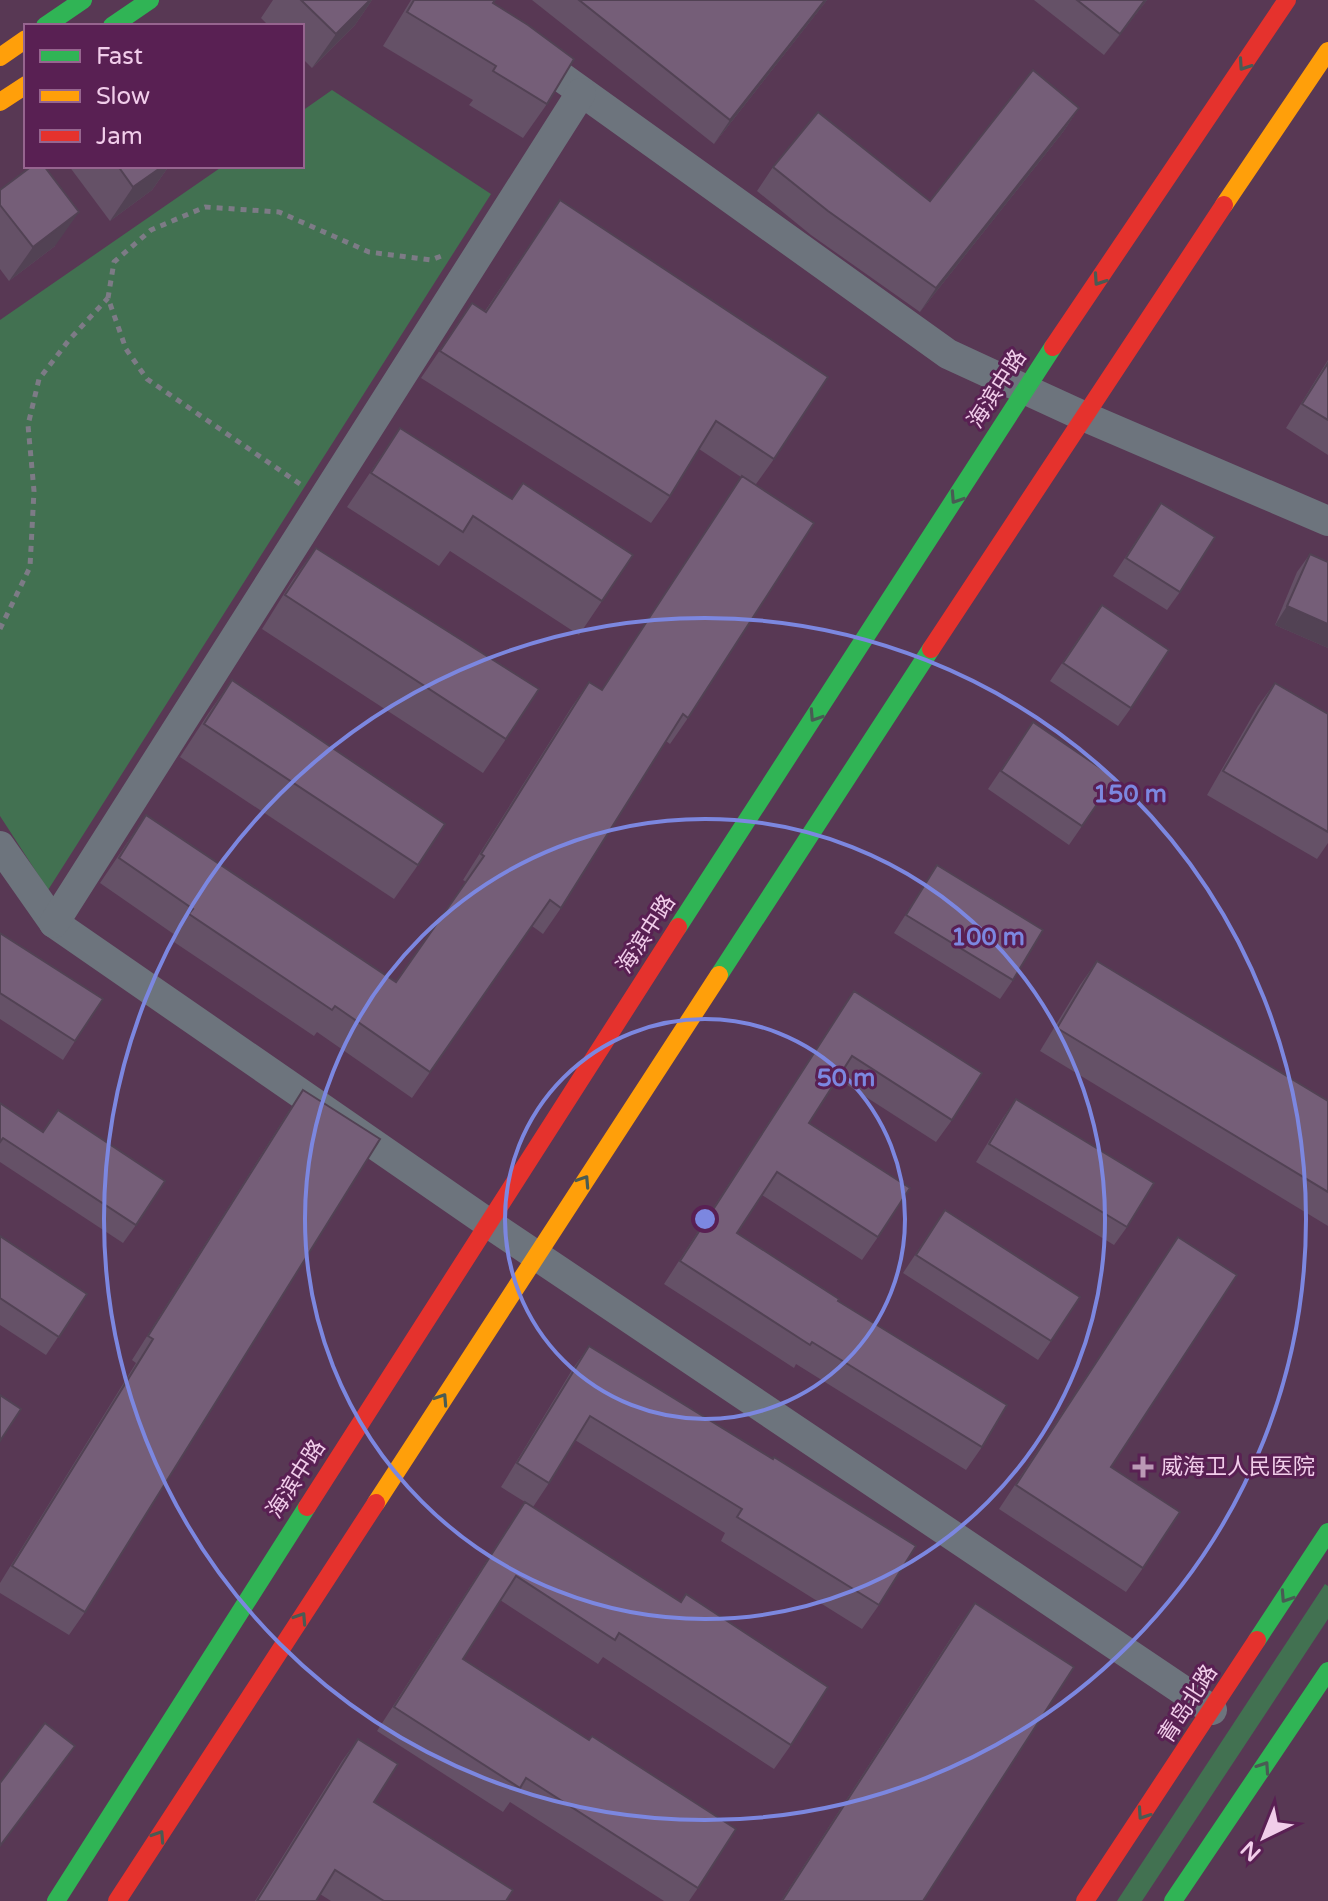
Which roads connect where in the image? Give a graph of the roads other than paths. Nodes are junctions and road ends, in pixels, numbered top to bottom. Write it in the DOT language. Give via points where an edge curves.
graph roads {
  1 [pos="83,0"];
  2 [pos="150,0"];
  3 [pos="1287,0"];
  4 [pos="48,24"];
  5 [pos="115,24"];
  6 [pos="506,37"];
  7 [pos="24,40"];
  8 [pos="1328,51"];
  9 [pos="0,57"];
  10 [pos="24,86"];
  11 [pos="581,93"];
  12 [pos="0,102"];
  13 [pos="1024,391"];
  14 [pos="1083,416"];
  15 [pos="1328,521"];
  16 [pos="0,846"];
  17 [pos="54,923"];
  18 [pos="488,1223"];
  19 [pos="535,1256"];
  20 [pos="1328,1532"];
  21 [pos="1328,1671"];
  22 [pos="1212,1710"];
  23 [pos="56,1901"];
  24 [pos="117,1901"];
  25 [pos="1085,1901"];
  26 [pos="1173,1901"];
  1 -- 4 [label="main road"];
  2 -- 5 [label="main road"];
  3 -- 13 [label="main road, 海滨中路, one-way"];
  6 -- 11 [label="street"];
  7 -- 9 [label="main road"];
  8 -- 14 [label="main road"];
  10 -- 12 [label="main road"];
  11 -- 13 [label="street" via="948,354"];
  11 -- 17 [label="street"];
  13 -- 14 [label="street"];
  13 -- 18 [label="main road, 海滨中路, one-way"];
  14 -- 15 [label="street"];
  19 -- 14 [label="main road, one-way"];
  16 -- 17 [label="street"];
  17 -- 18 [label="street"];
  18 -- 19 [label="street"];
  18 -- 23 [label="main road, 海滨中路"];
  19 -- 22 [label="street"];
  24 -- 19 [label="main road, one-way"];
  20 -- 22 [label="main road, 青岛北路, one-way"];
  26 -- 21 [label="main road, one-way"];
  22 -- 25 [label="main road, 青岛北路, one-way"];
}
